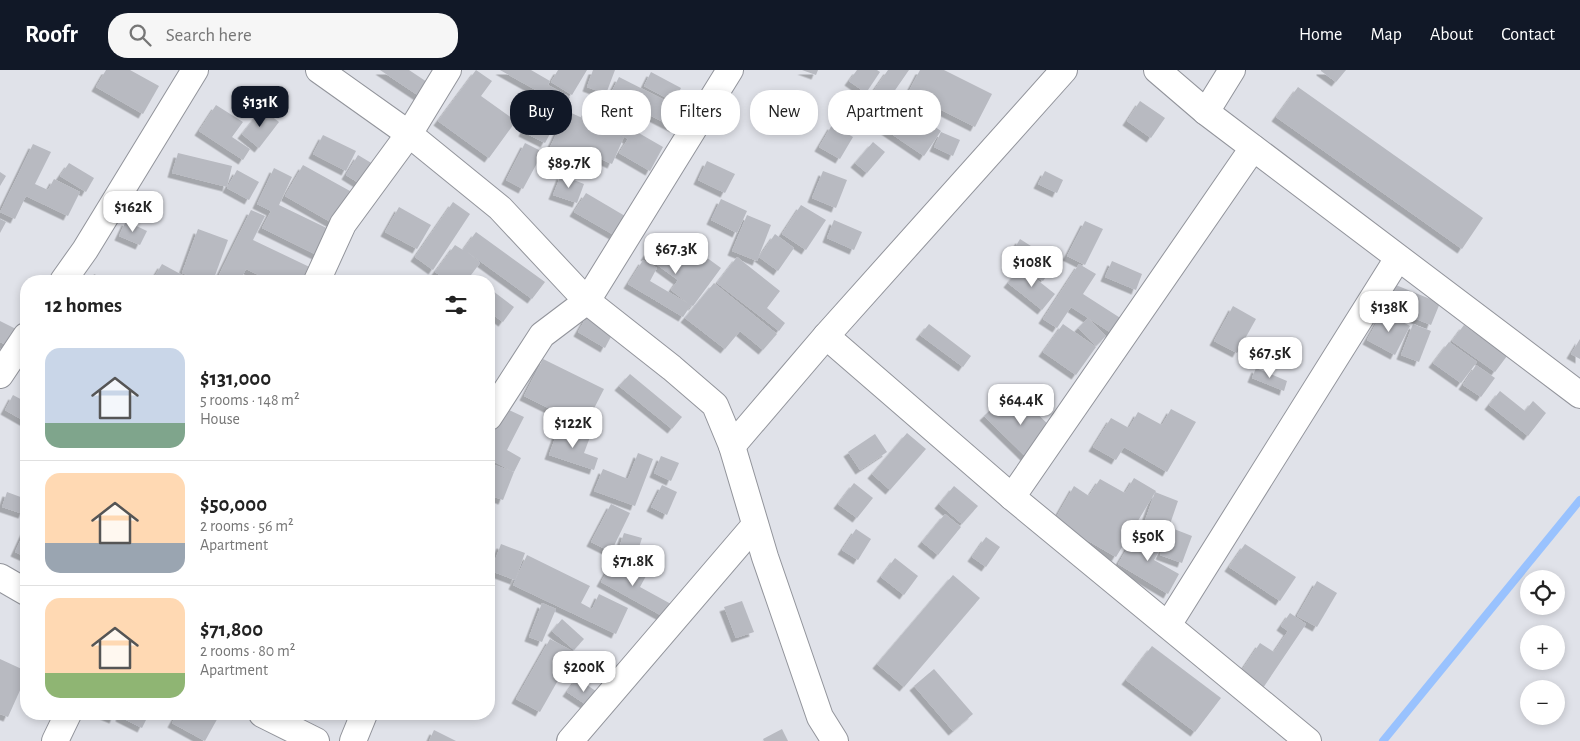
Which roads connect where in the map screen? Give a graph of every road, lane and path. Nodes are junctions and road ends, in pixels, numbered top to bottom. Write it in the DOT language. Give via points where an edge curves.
graph roads {
  1 [pos="194,70"];
  2 [pos="319,70"];
  3 [pos="448,70"];
  4 [pos="730,70"];
  5 [pos="1064,70"];
  6 [pos="1157,70"];
  7 [pos="1232,70"];
  8 [pos="1206,112"];
  9 [pos="409,134"];
  10 [pos="1253,148"];
  11 [pos="1398,258"];
  12 [pos="67,275"];
  13 [pos="320,275"];
  14 [pos="587,301"];
  15 [pos="826,336"];
  16 [pos="20,345"];
  17 [pos="0,375"];
  18 [pos="1580,395"];
  19 [pos="495,408"];
  20 [pos="732,446"];
  21 [pos="1012,497"];
  22 [pos="755,526"];
  23 [pos="0,578"];
  24 [pos="20,589"];
  25 [pos="1168,625"];
  26 [pos="65,720"];
  27 [pos="274,720"];
  28 [pos="362,720"];
  29 [pos="55,741"];
  30 [pos="316,741"];
  31 [pos="353,741"];
  32 [pos="570,741"];
  33 [pos="834,741"];
  34 [pos="1308,741"];
  1 -- 12 [label="street"];
  2 -- 9 [label="street"];
  3 -- 9 [label="street"];
  4 -- 14 [label="street"];
  5 -- 15 [label="street"];
  6 -- 8 [label="street"];
  7 -- 8 [label="street"];
  8 -- 10 [label="street"];
  9 -- 13 [label="street" via="343,224"];
  9 -- 14 [label="street" via="500,208"];
  10 -- 11 [label="street"];
  10 -- 21 [label="street"];
  11 -- 18 [label="street"];
  11 -- 25 [label="street"];
  14 -- 19 [label="street" via="542,335"];
  14 -- 20 [label="street" via="715,404"];
  15 -- 20 [label="street"];
  15 -- 21 [label="street"];
  16 -- 17 [label="street"];
  20 -- 22 [label="street"];
  21 -- 25 [label="street"];
  22 -- 32 [label="street"];
  22 -- 33 [label="street" via="820,717"];
  23 -- 24 [label="street"];
  25 -- 34 [label="street"];
  26 -- 29 [label="street"];
  27 -- 30 [label="street"];
  28 -- 31 [label="street"];
}
